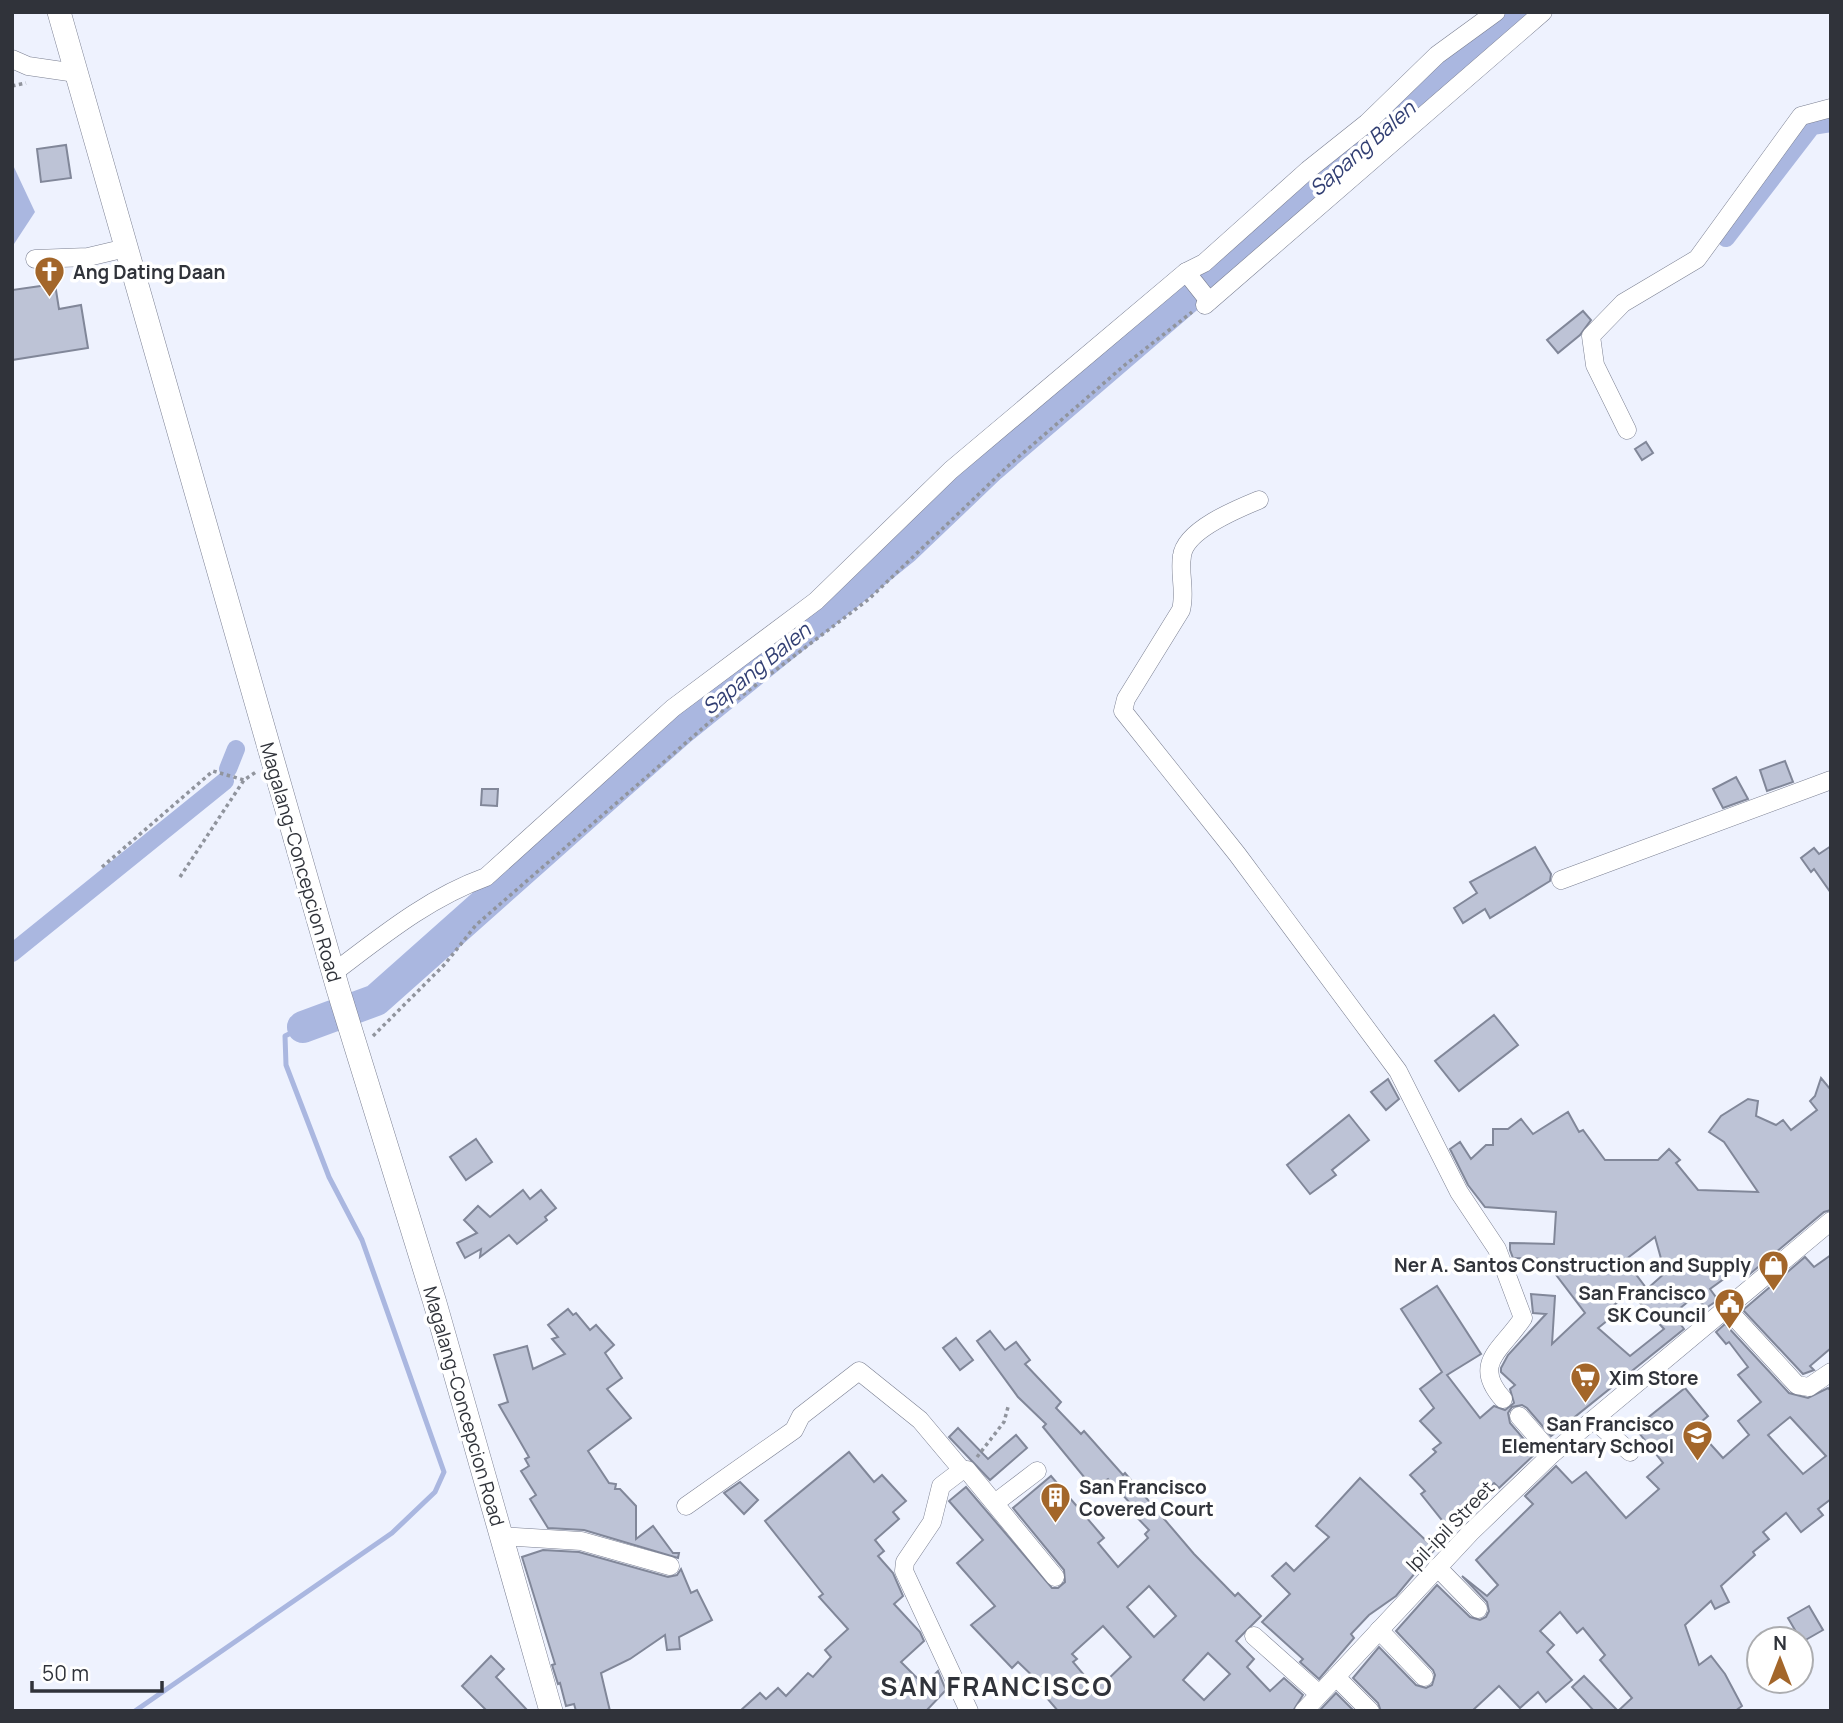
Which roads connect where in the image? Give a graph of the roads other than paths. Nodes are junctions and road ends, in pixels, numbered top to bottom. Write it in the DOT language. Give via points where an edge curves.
graph roads {
  1 [pos="59,12"];
  2 [pos="1496,12"];
  3 [pos="1543,12"];
  4 [pos="12,59"];
  5 [pos="76,73"];
  6 [pos="1831,108"];
  7 [pos="126,248"];
  8 [pos="35,259"];
  9 [pos="1186,272"];
  10 [pos="1627,430"];
  11 [pos="1259,500"];
  12 [pos="1831,780"];
  13 [pos="1561,880"];
  14 [pos="335,981"];
  15 [pos="1831,1220"];
  16 [pos="1726,1308"];
  17 [pos="1831,1372"];
  18 [pos="1503,1399"];
  19 [pos="1519,1416"];
  20 [pos="1594,1420"];
  21 [pos="1630,1452"];
  22 [pos="1552,1454"];
  23 [pos="965,1470"];
  24 [pos="1037,1471"];
  25 [pos="995,1503"];
  26 [pos="686,1506"];
  27 [pos="501,1536"];
  28 [pos="670,1566"];
  29 [pos="1437,1567"];
  30 [pos="1055,1577"];
  31 [pos="1478,1609"];
  32 [pos="1379,1630"];
  33 [pos="1254,1636"];
  34 [pos="1336,1676"];
  35 [pos="1424,1676"];
  36 [pos="1319,1695"];
  37 [pos="551,1711"];
  38 [pos="969,1711"];
  39 [pos="1304,1711"];
  40 [pos="1370,1711"];
  1 -- 5 [label="main road, Magalang-Concepcion Road"];
  2 -- 9 [label="street" via="1437,55 1367,123 1204,263"];
  3 -- 9 [label="street" via="1207,303"];
  4 -- 5 [label="street"];
  5 -- 7 [label="main road, Magalang-Concepcion Road"];
  6 -- 10 [label="street" via="1801,116 1697,259 1623,303 1591,336 1595,365"];
  7 -- 8 [label="street" via="88,257"];
  7 -- 14 [label="main road, Magalang-Concepcion Road"];
  9 -- 14 [label="street" via="951,470 816,601 673,708 486,877 429,903"];
  11 -- 18 [label="street" via="1234,510 1186,542 1181,610 1123,711 1237,853 1398,1072 1459,1192 1497,1249 1523,1318 1489,1361 1489,1384"];
  12 -- 13 [label="street"];
  14 -- 27 [label="main road, Magalang-Concepcion Road" via="435,1303"];
  15 -- 16 [label="street, Ipil-ipil Street"];
  16 -- 17 [label="street" via="1797,1385 1809,1387"];
  16 -- 20 [label="street, Ipil-ipil Street"];
  19 -- 22 [label="street"];
  20 -- 21 [label="street"];
  20 -- 22 [label="street, Ipil-ipil Street"];
  22 -- 29 [label="street, Ipil-ipil Street"];
  23 -- 25 [label="street"];
  23 -- 26 [label="street" via="920,1420 859,1371 801,1416 794,1430"];
  23 -- 38 [label="street" via="941,1486 932,1522 905,1562 904,1571"];
  24 -- 25 [label="street"];
  25 -- 30 [label="street"];
  27 -- 28 [label="street" via="582,1541"];
  27 -- 37 [label="main road, Magalang-Concepcion Road"];
  29 -- 31 [label="street"];
  29 -- 32 [label="street, Ipil-ipil Street"];
  32 -- 34 [label="street, Ipil-ipil Street"];
  32 -- 35 [label="street"];
  33 -- 36 [label="street"];
  34 -- 36 [label="street, Ipil-ipil Street"];
  34 -- 40 [label="street"];
  36 -- 39 [label="street, Ipil-ipil Street"];
}
